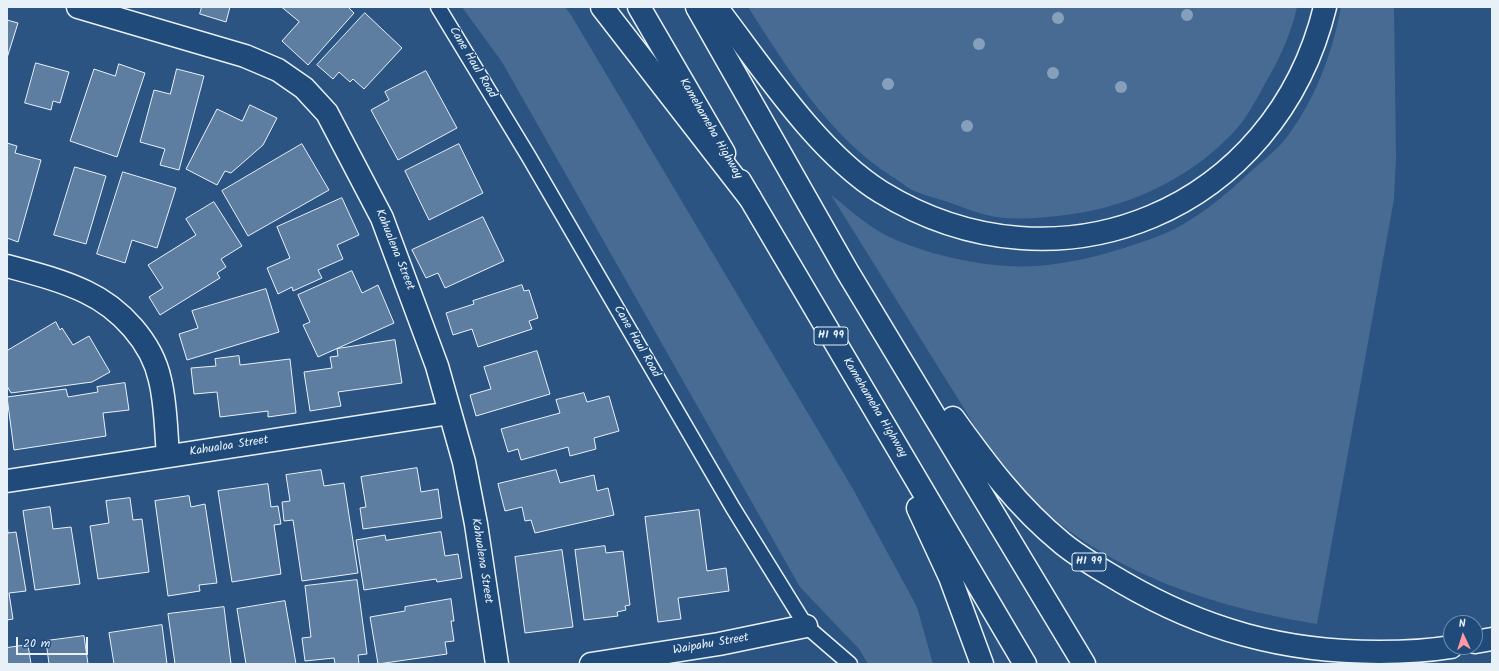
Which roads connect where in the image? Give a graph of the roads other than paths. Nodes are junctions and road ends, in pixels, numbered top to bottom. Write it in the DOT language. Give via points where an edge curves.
graph roads {
  1 [pos="78,7"];
  2 [pos="438,7"];
  3 [pos="602,7"];
  4 [pos="639,7"];
  5 [pos="697,7"];
  6 [pos="716,7"];
  7 [pos="1325,7"];
  8 [pos="750,198"];
  9 [pos="7,266"];
  10 [pos="847,271"];
  11 [pos="865,394"];
  12 [pos="450,413"];
  13 [pos="168,456"];
  14 [pos="7,481"];
  15 [pos="806,626"];
  16 [pos="1443,648"];
  17 [pos="497,664"];
  18 [pos="591,664"];
  19 [pos="850,664"];
  20 [pos="982,664"];
  21 [pos="1025,664"];
  22 [pos="1084,664"];
  1 -- 12 [label="main road, Kahualena Street" via="245,56 278,70 304,88 327,113 382,218 437,366"];
  2 -- 15 [label="lane, Cane Haul Road" via="529,156 733,508"];
  3 -- 8 [label="main road"];
  4 -- 8 [label="main road, Kamehameha Highway / HI 99"];
  5 -- 10 [label="main road, HI 99"];
  6 -- 7 [label="main road" via="819,139 847,167 880,191 914,211 954,226 998,237 1042,240 1081,237 1137,222 1188,200 1223,173 1252,146 1276,118 1292,92 1308,61"];
  8 -- 11 [label="main road, Kamehameha Highway / HI 99"];
  9 -- 13 [label="main road" via="86,292 114,310 135,329 151,353 160,380"];
  10 -- 16 [label="main road, HI 99" via="1004,487 1062,543 1099,569 1178,612 1218,628 1259,639 1308,648 1358,652 1406,652"];
  10 -- 22 [label="main road"];
  11 -- 20 [label="main road" via="950,577"];
  11 -- 21 [label="main road, Kamehameha Highway / HI 99"];
  12 -- 13 [label="main road, Kahualoa Street"];
  12 -- 17 [label="main road, Kahualena Street" via="464,462 476,524"];
  13 -- 14 [label="main road, Kahualoa Street"];
  15 -- 18 [label="main road, Waipahu Street" via="719,644"];
  15 -- 19 [label="lane, Cane Haul Road"];
}
